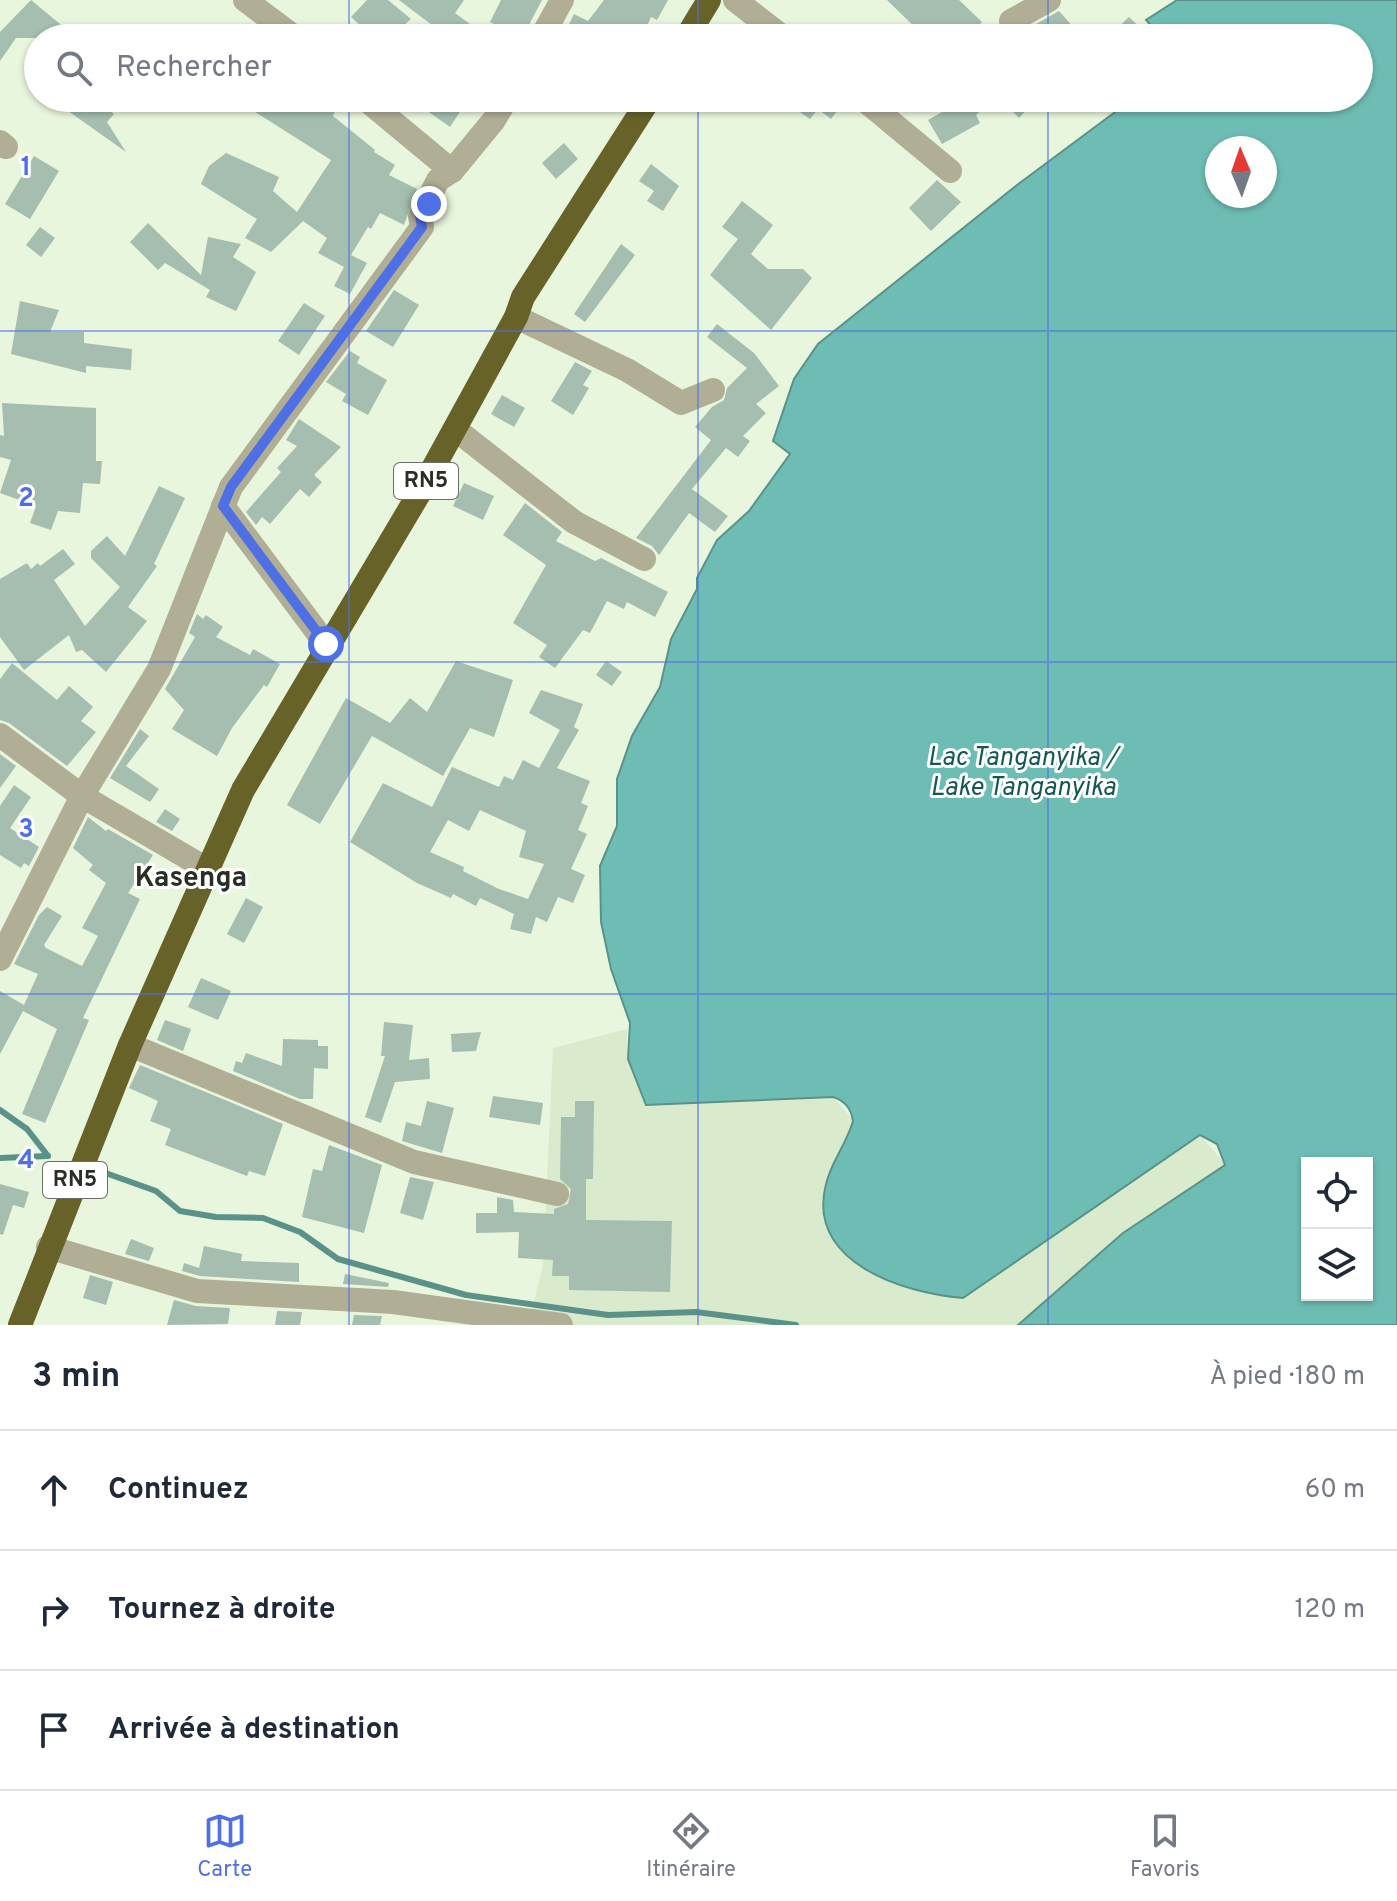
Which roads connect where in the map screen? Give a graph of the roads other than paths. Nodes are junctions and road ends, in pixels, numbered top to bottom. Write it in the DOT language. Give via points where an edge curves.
graph roads {
  1 [pos="245,0"];
  2 [pos="562,0"];
  3 [pos="709,0"];
  4 [pos="735,0"];
  5 [pos="1049,0"];
  6 [pos="1011,21"];
  7 [pos="277,24"];
  8 [pos="549,24"];
  9 [pos="694,24"];
  10 [pos="766,24"];
  11 [pos="381,112"];
  12 [pos="499,112"];
  13 [pos="641,112"];
  14 [pos="879,112"];
  15 [pos="452,171"];
  16 [pos="950,171"];
  17 [pos="516,317"];
  18 [pos="713,390"];
  19 [pos="455,429"];
  20 [pos="223,506"];
  21 [pos="644,559"];
  22 [pos="326,644"];
  23 [pos="0,735"];
  24 [pos="82,796"];
  25 [pos="207,869"];
  26 [pos="0,959"];
  27 [pos="130,1045"];
  28 [pos="557,1194"];
  29 [pos="48,1247"];
  30 [pos="20,1325"];
  31 [pos="561,1325"];
  1 -- 7 [label="street"];
  2 -- 8 [label="street"];
  3 -- 9 [label="highway"];
  4 -- 10 [label="street"];
  5 -- 6 [label="street"];
  11 -- 15 [label="street"];
  12 -- 15 [label="street"];
  13 -- 17 [label="highway, RN5" via="523,297"];
  14 -- 16 [label="street"];
  15 -- 20 [label="street" via="432,190 420,216 422,227 231,487"];
  17 -- 18 [label="street" via="627,370 681,403"];
  17 -- 19 [label="highway, RN5"];
  19 -- 21 [label="street" via="574,522"];
  19 -- 22 [label="highway, RN5"];
  20 -- 22 [label="street"];
  20 -- 24 [label="street" via="159,669"];
  22 -- 25 [label="highway, RN5" via="243,790"];
  23 -- 24 [label="street"];
  24 -- 25 [label="street"];
  24 -- 26 [label="street"];
  25 -- 27 [label="highway, RN5"];
  27 -- 28 [label="street" via="414,1162"];
  27 -- 29 [label="highway, RN5"];
  29 -- 30 [label="highway, RN5"];
  29 -- 31 [label="street" via="197,1291 393,1302"];
}
